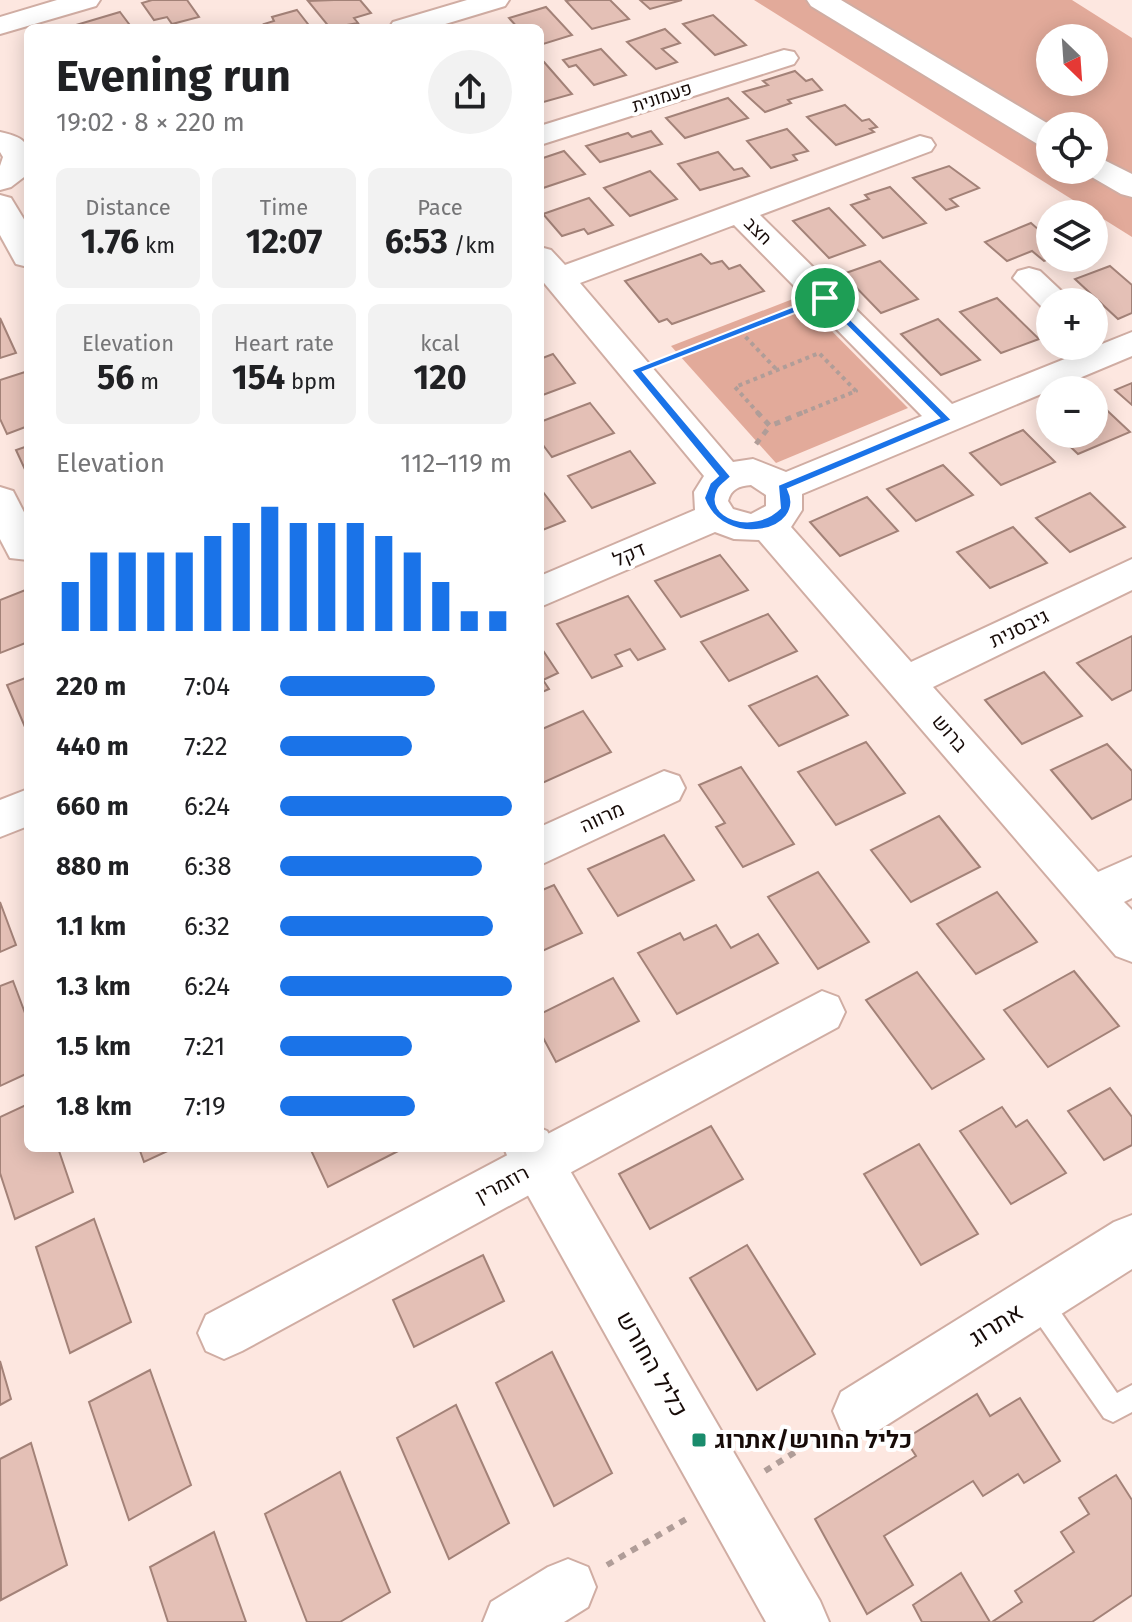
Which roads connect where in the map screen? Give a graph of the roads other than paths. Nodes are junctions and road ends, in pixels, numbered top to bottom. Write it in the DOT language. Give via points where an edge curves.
graph roads {
  1 [pos="86,0"];
  2 [pos="495,0"];
  3 [pos="821,0"];
  4 [pos="856,0"];
  5 [pos="416,24"];
  6 [pos="0,26"];
  7 [pos="784,58"];
  8 [pos="1045,112"];
  9 [pos="1036,130"];
  10 [pos="544,135"];
  11 [pos="920,145"];
  12 [pos="15,146"];
  13 [pos="1108,149"];
  14 [pos="1132,163"];
  15 [pos="1108,173"];
  16 [pos="0,180"];
  17 [pos="1132,187"];
  18 [pos="0,205"];
  19 [pos="739,212"];
  20 [pos="24,249"];
  21 [pos="550,268"];
  22 [pos="1029,278"];
  23 [pos="1041,288"];
  24 [pos="1113,342"];
  25 [pos="947,420"];
  26 [pos="725,477"];
  27 [pos="782,488"];
  28 [pos="0,500"];
  29 [pos="718,515"];
  30 [pos="767,525"];
  31 [pos="17,550"];
  32 [pos="1132,573"];
  33 [pos="544,590"];
  34 [pos="905,683"];
  35 [pos="664,788"];
  36 [pos="24,809"];
  37 [pos="0,819"];
  38 [pos="544,845"];
  39 [pos="1132,876"];
  40 [pos="1093,897"];
  41 [pos="1132,942"];
  42 [pos="822,1012"];
  43 [pos="544,1151"];
  44 [pos="534,1156"];
  45 [pos="1132,1240"];
  46 [pos="1037,1300"];
  47 [pos="224,1333"];
  48 [pos="1132,1398"];
  49 [pos="860,1411"];
  50 [pos="568,1587"];
  51 [pos="511,1622"];
  52 [pos="799,1622"];
  1 -- 6 [label="street"];
  2 -- 5 [label="street"];
  3 -- 9 [label="main road"];
  4 -- 8 [label="main road"];
  7 -- 10 [label="street, פעמונית"];
  11 -- 19 [label="street, חצב"];
  12 -- 16 [label="main road" via="16,168"];
  13 -- 14 [label="main road"];
  15 -- 17 [label="main road"];
  18 -- 20 [label="main road"];
  19 -- 21 [label="street, חצב"];
  19 -- 25 [label="street, חצב"];
  21 -- 26 [label="street"];
  22 -- 23 [label="street"];
  24 -- 25 [label="street"];
  25 -- 27 [label="street"];
  26 -- 27 [label="street" via="753,472"];
  26 -- 29 [label="street" via="710,494"];
  27 -- 30 [label="street" via="785,509"];
  28 -- 31 [label="street"];
  29 -- 30 [label="street" via="737,526"];
  29 -- 33 [label="street, דקל"];
  30 -- 34 [label="street, ברוש"];
  32 -- 34 [label="street, גיבסנית"];
  34 -- 40 [label="street, ברוש"];
  35 -- 38 [label="street, מרווה"];
  36 -- 37 [label="street"];
  39 -- 40 [label="street"];
  40 -- 41 [label="street, ברוש"];
  42 -- 43 [label="street, רוזמרין"];
  44 -- 47 [label="street, רוזמרין"];
  44 -- 52 [label="main road, כליל החורש"];
  45 -- 46 [label="street, אתרוג"];
  46 -- 48 [label="lane" via="1113,1409"];
  46 -- 49 [label="street, אתרוג"];
  50 -- 51 [label="street"];
}
